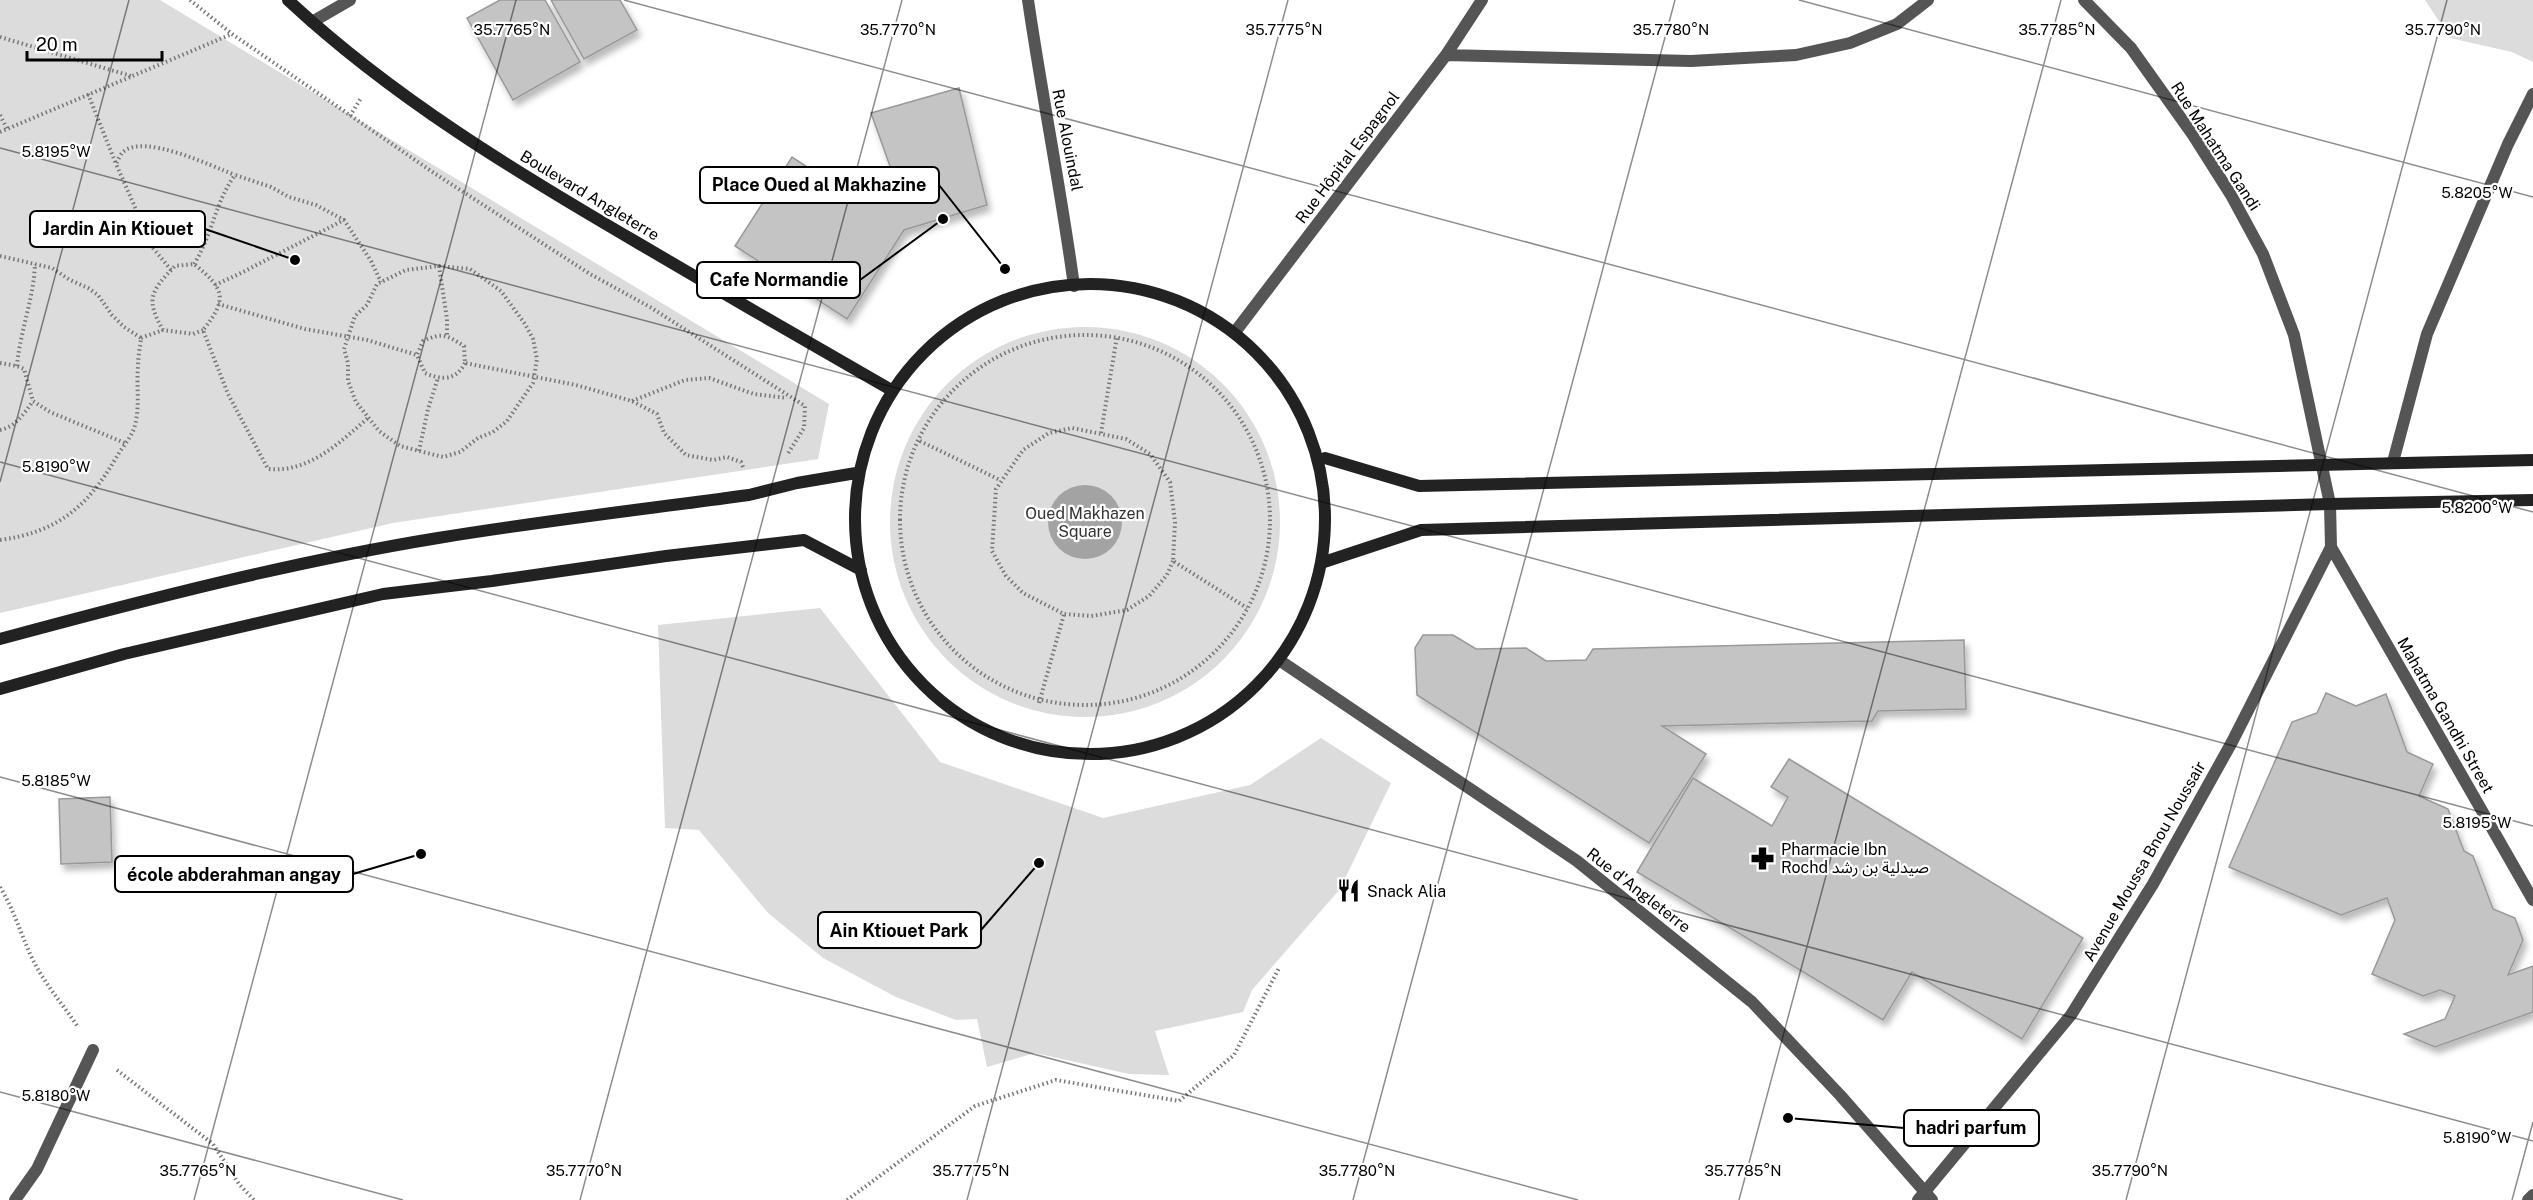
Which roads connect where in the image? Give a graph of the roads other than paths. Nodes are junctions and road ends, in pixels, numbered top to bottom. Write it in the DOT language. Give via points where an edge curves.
graph roads {
  1 [pos="288,0"];
  2 [pos="350,0"];
  3 [pos="1028,0"];
  4 [pos="1482,0"];
  5 [pos="1928,0"];
  6 [pos="2084,0"];
  7 [pos="312,22"];
  8 [pos="1446,55"];
  9 [pos="2533,94"];
  10 [pos="1074,286"];
  11 [pos="1235,332"];
  12 [pos="893,391"];
  13 [pos="1325,458"];
  14 [pos="2533,460"];
  15 [pos="2393,462"];
  16 [pos="2322,463"];
  17 [pos="856,473"];
  18 [pos="2533,500"];
  19 [pos="2330,504"];
  20 [pos="2331,547"];
  21 [pos="1321,563"];
  22 [pos="861,570"];
  23 [pos="0,639"];
  24 [pos="1279,660"];
  25 [pos="0,689"];
  26 [pos="2533,900"];
  27 [pos="93,1050"];
  28 [pos="2533,1195"];
  29 [pos="1925,1197"];
  30 [pos="15,1200"];
  31 [pos="2528,1200"];
  1 -- 7 [label="main road, Boulevard Angleterre"];
  2 -- 7 [label="street"];
  3 -- 10 [label="street, Rue Alouindal"];
  4 -- 8 [label="street, Rue Hôpital Espagnol"];
  5 -- 8 [label="street" via="1897,24 1859,39 1796,55 1691,61"];
  6 -- 16 [label="street, Rue Mahatma Gandi" via="2131,48 2193,135 2262,254 2294,335"];
  7 -- 12 [label="main road, Boulevard Angleterre" via="481,148"];
  8 -- 11 [label="street, Rue Hôpital Espagnol"];
  9 -- 15 [label="street" via="2427,334"];
  10 -- 11 [label="main road" via="1113,284 1177,299"];
  10 -- 12 [label="main road" via="1047,287 987,308 934,343"];
  11 -- 13 [label="main road" via="1282,382"];
  12 -- 17 [label="main road" via="870,431"];
  13 -- 16 [label="main road" via="1419,486"];
  13 -- 21 [label="main road"];
  14 -- 15 [label="main road"];
  15 -- 16 [label="main road"];
  16 -- 19 [label="street, Rue Mahatma Gandi"];
  17 -- 22 [label="main road" via="852,525"];
  17 -- 23 [label="main road" via="749,495 438,538 108,610"];
  18 -- 19 [label="main road"];
  19 -- 20 [label="street, Avenue Moussa Bnou Noussair"];
  19 -- 21 [label="main road" via="1421,530"];
  20 -- 26 [label="street, Mahatma Gandhi Street"];
  20 -- 29 [label="street, Avenue Moussa Bnou Noussair" via="2227,752 2153,884 2077,1005"];
  21 -- 24 [label="main road" via="1303,621"];
  22 -- 24 [label="main road" via="883,631 924,685 977,726 1040,749 1107,754 1173,740 1232,707"];
  22 -- 25 [label="main road" via="804,540 383,594 124,654"];
  24 -- 29 [label="street, Rue d'Angleterre" via="1577,861 1752,1002 1840,1095"];
  27 -- 30 [label="street" via="37,1169"];
  28 -- 31 [label="street"];
}
